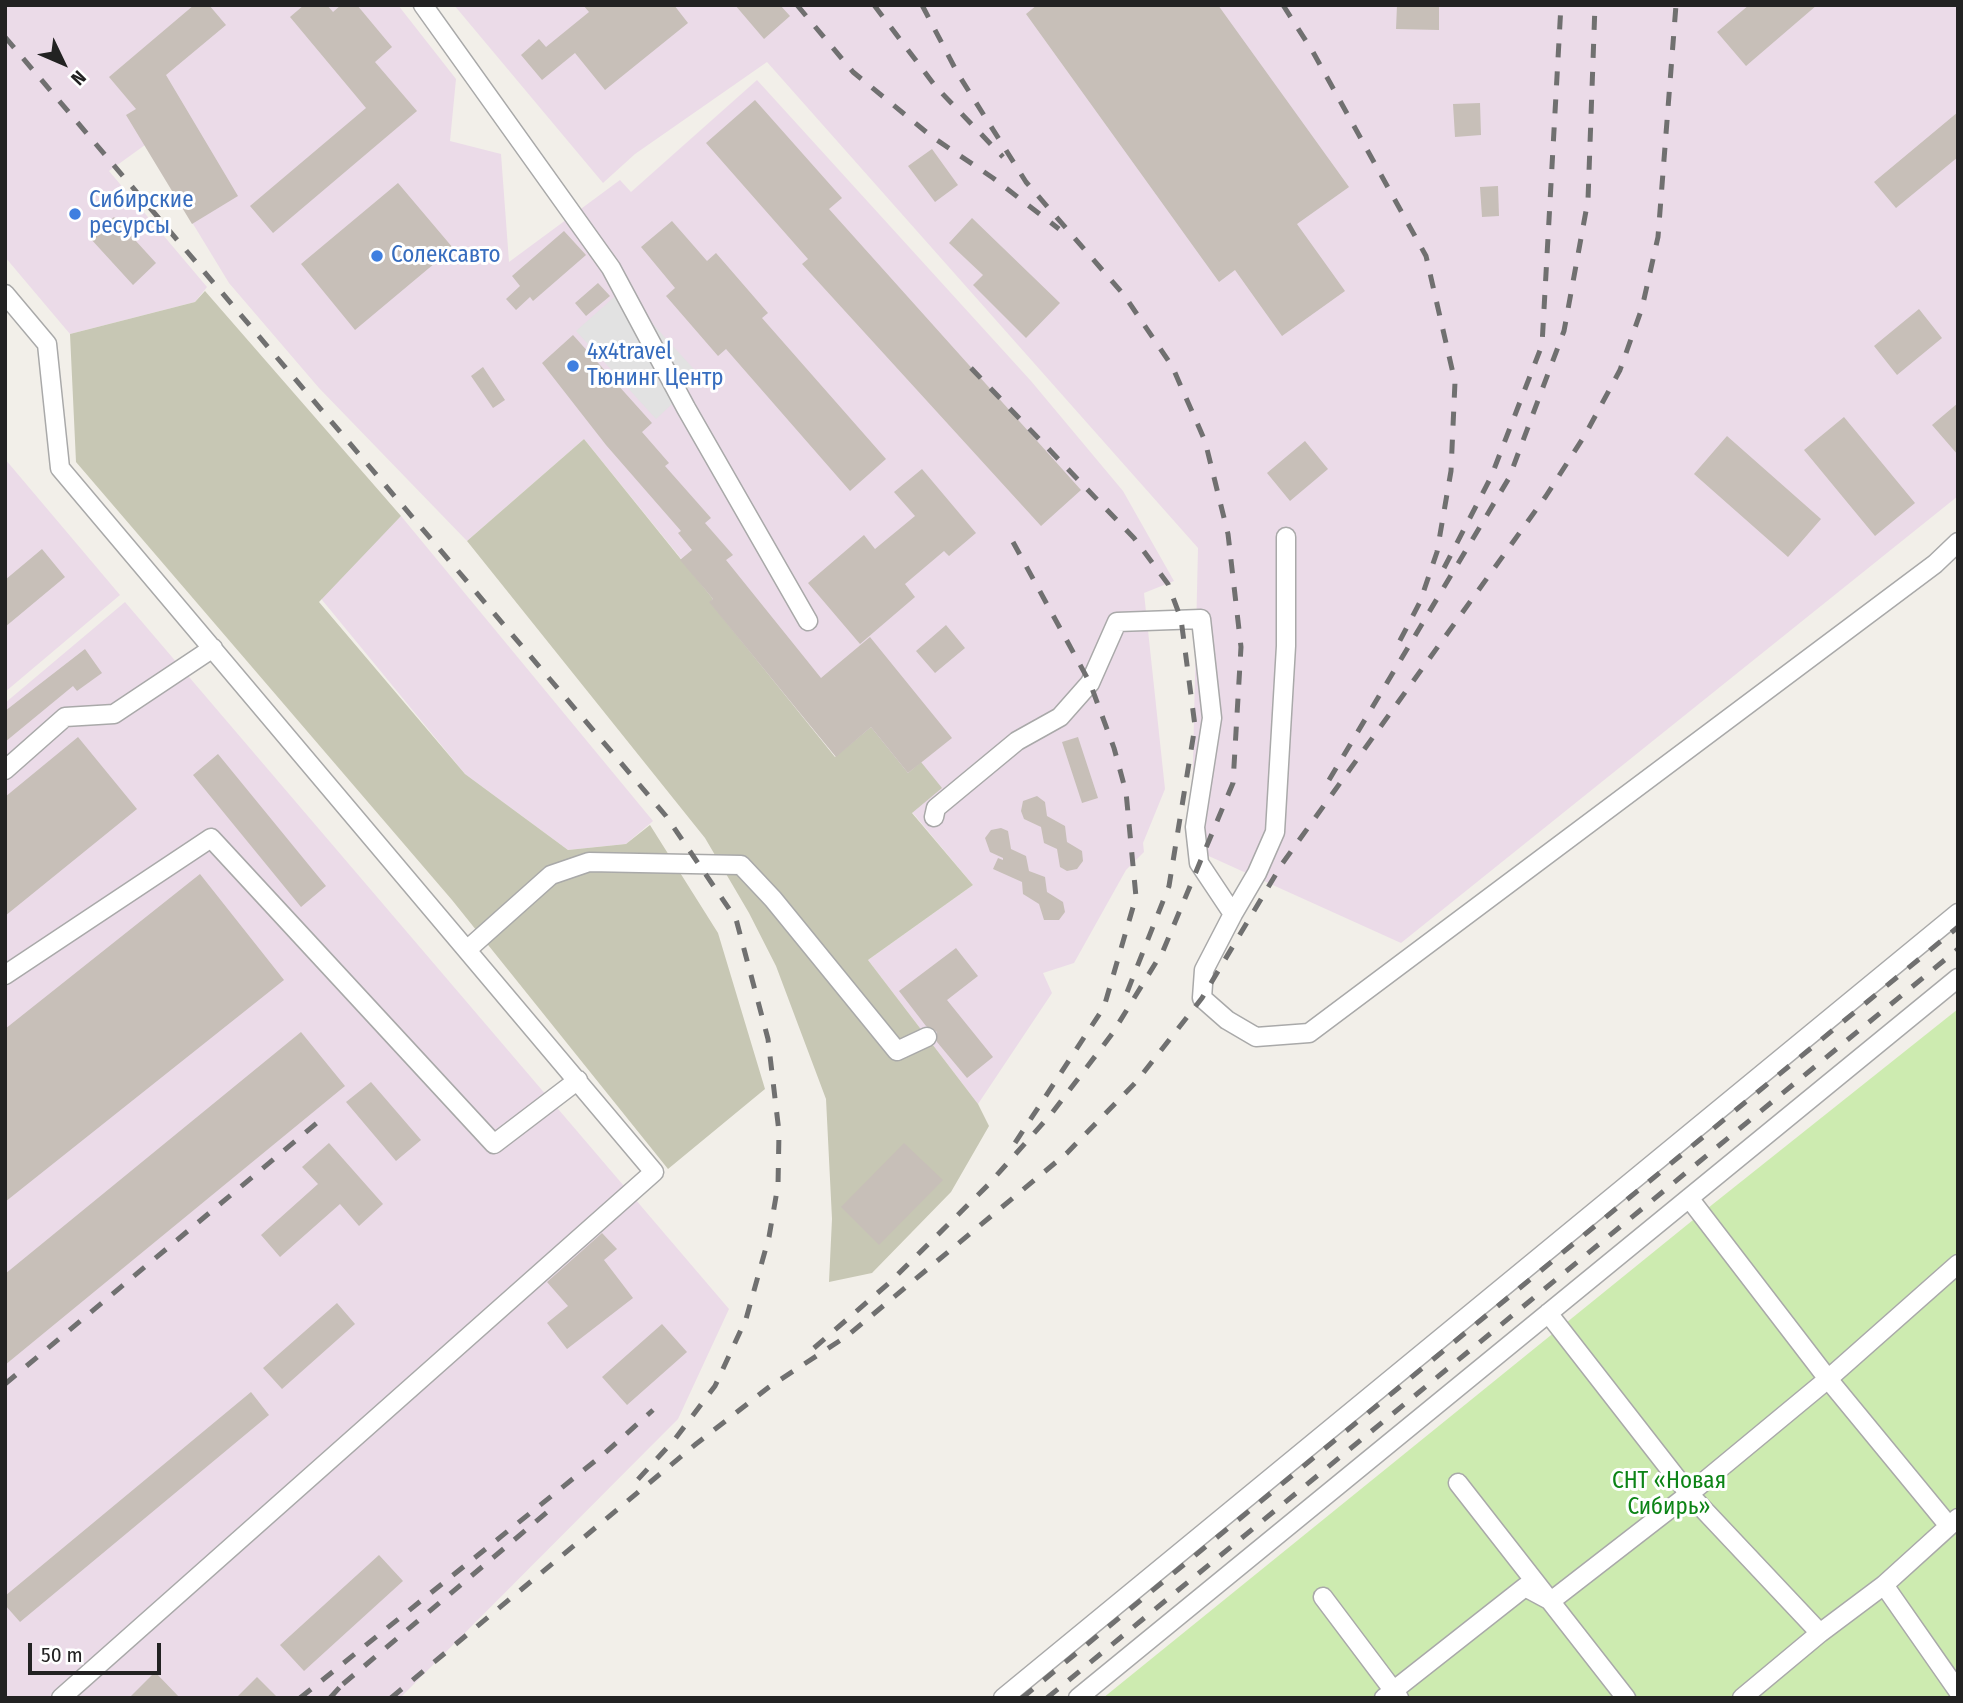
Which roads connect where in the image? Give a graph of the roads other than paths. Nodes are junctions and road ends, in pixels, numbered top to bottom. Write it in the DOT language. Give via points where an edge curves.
graph roads {
  1 [pos="423,5"];
  2 [pos="5,294"];
  3 [pos="1286,537"];
  4 [pos="1958,541"];
  5 [pos="808,621"];
  6 [pos="213,648"];
  7 [pos="5,770"];
  8 [pos="934,817"];
  9 [pos="1958,913"];
  10 [pos="1233,914"];
  11 [pos="468,949"];
  12 [pos="5,975"];
  13 [pos="1958,978"];
  14 [pos="927,1037"];
  15 [pos="578,1080"];
  16 [pos="1689,1198"];
  17 [pos="1957,1267"];
  18 [pos="1548,1313"];
  19 [pos="1828,1379"];
  20 [pos="1458,1483"];
  21 [pos="1689,1494"];
  22 [pos="1953,1522"];
  23 [pos="1884,1585"];
  24 [pos="1323,1597"];
  25 [pos="1552,1601"];
  26 [pos="1820,1633"];
  27 [pos="1958,1691"];
  28 [pos="1392,1695"];
  29 [pos="61,1698"];
  30 [pos="1003,1698"];
  31 [pos="1078,1698"];
  32 [pos="1626,1698"];
  33 [pos="1742,1698"];
  1 -- 5 [label="street" via="611,268"];
  2 -- 6 [label="street" via="47,344 60,468"];
  3 -- 10 [label="street" via="1286,646 1275,832"];
  4 -- 10 [label="street" via="1935,564 1309,1033 1256,1037 1202,998 1204,970"];
  6 -- 7 [label="street" via="114,714 65,717"];
  6 -- 11 [label="street"];
  8 -- 10 [label="street" via="936,808 1017,741 1060,717 1090,683 1117,622 1201,619 1212,718 1196,839 1199,863"];
  9 -- 30 [label="street"];
  11 -- 14 [label="street" via="551,875 589,862 741,865 897,1051"];
  11 -- 15 [label="street"];
  12 -- 15 [label="street" via="211,838 494,1144"];
  13 -- 16 [label="street"];
  15 -- 29 [label="street" via="654,1172"];
  16 -- 18 [label="street"];
  16 -- 19 [label="street"];
  17 -- 19 [label="street"];
  18 -- 21 [label="street"];
  18 -- 31 [label="street"];
  19 -- 21 [label="street"];
  19 -- 22 [label="street"];
  20 -- 25 [label="street"];
  21 -- 25 [label="street"];
  21 -- 26 [label="street"];
  22 -- 23 [label="street"];
  23 -- 26 [label="street"];
  23 -- 27 [label="street"];
  24 -- 28 [label="street"];
  25 -- 28 [label="street" via="1525,1587"];
  25 -- 32 [label="street"];
  26 -- 33 [label="street"];
}
